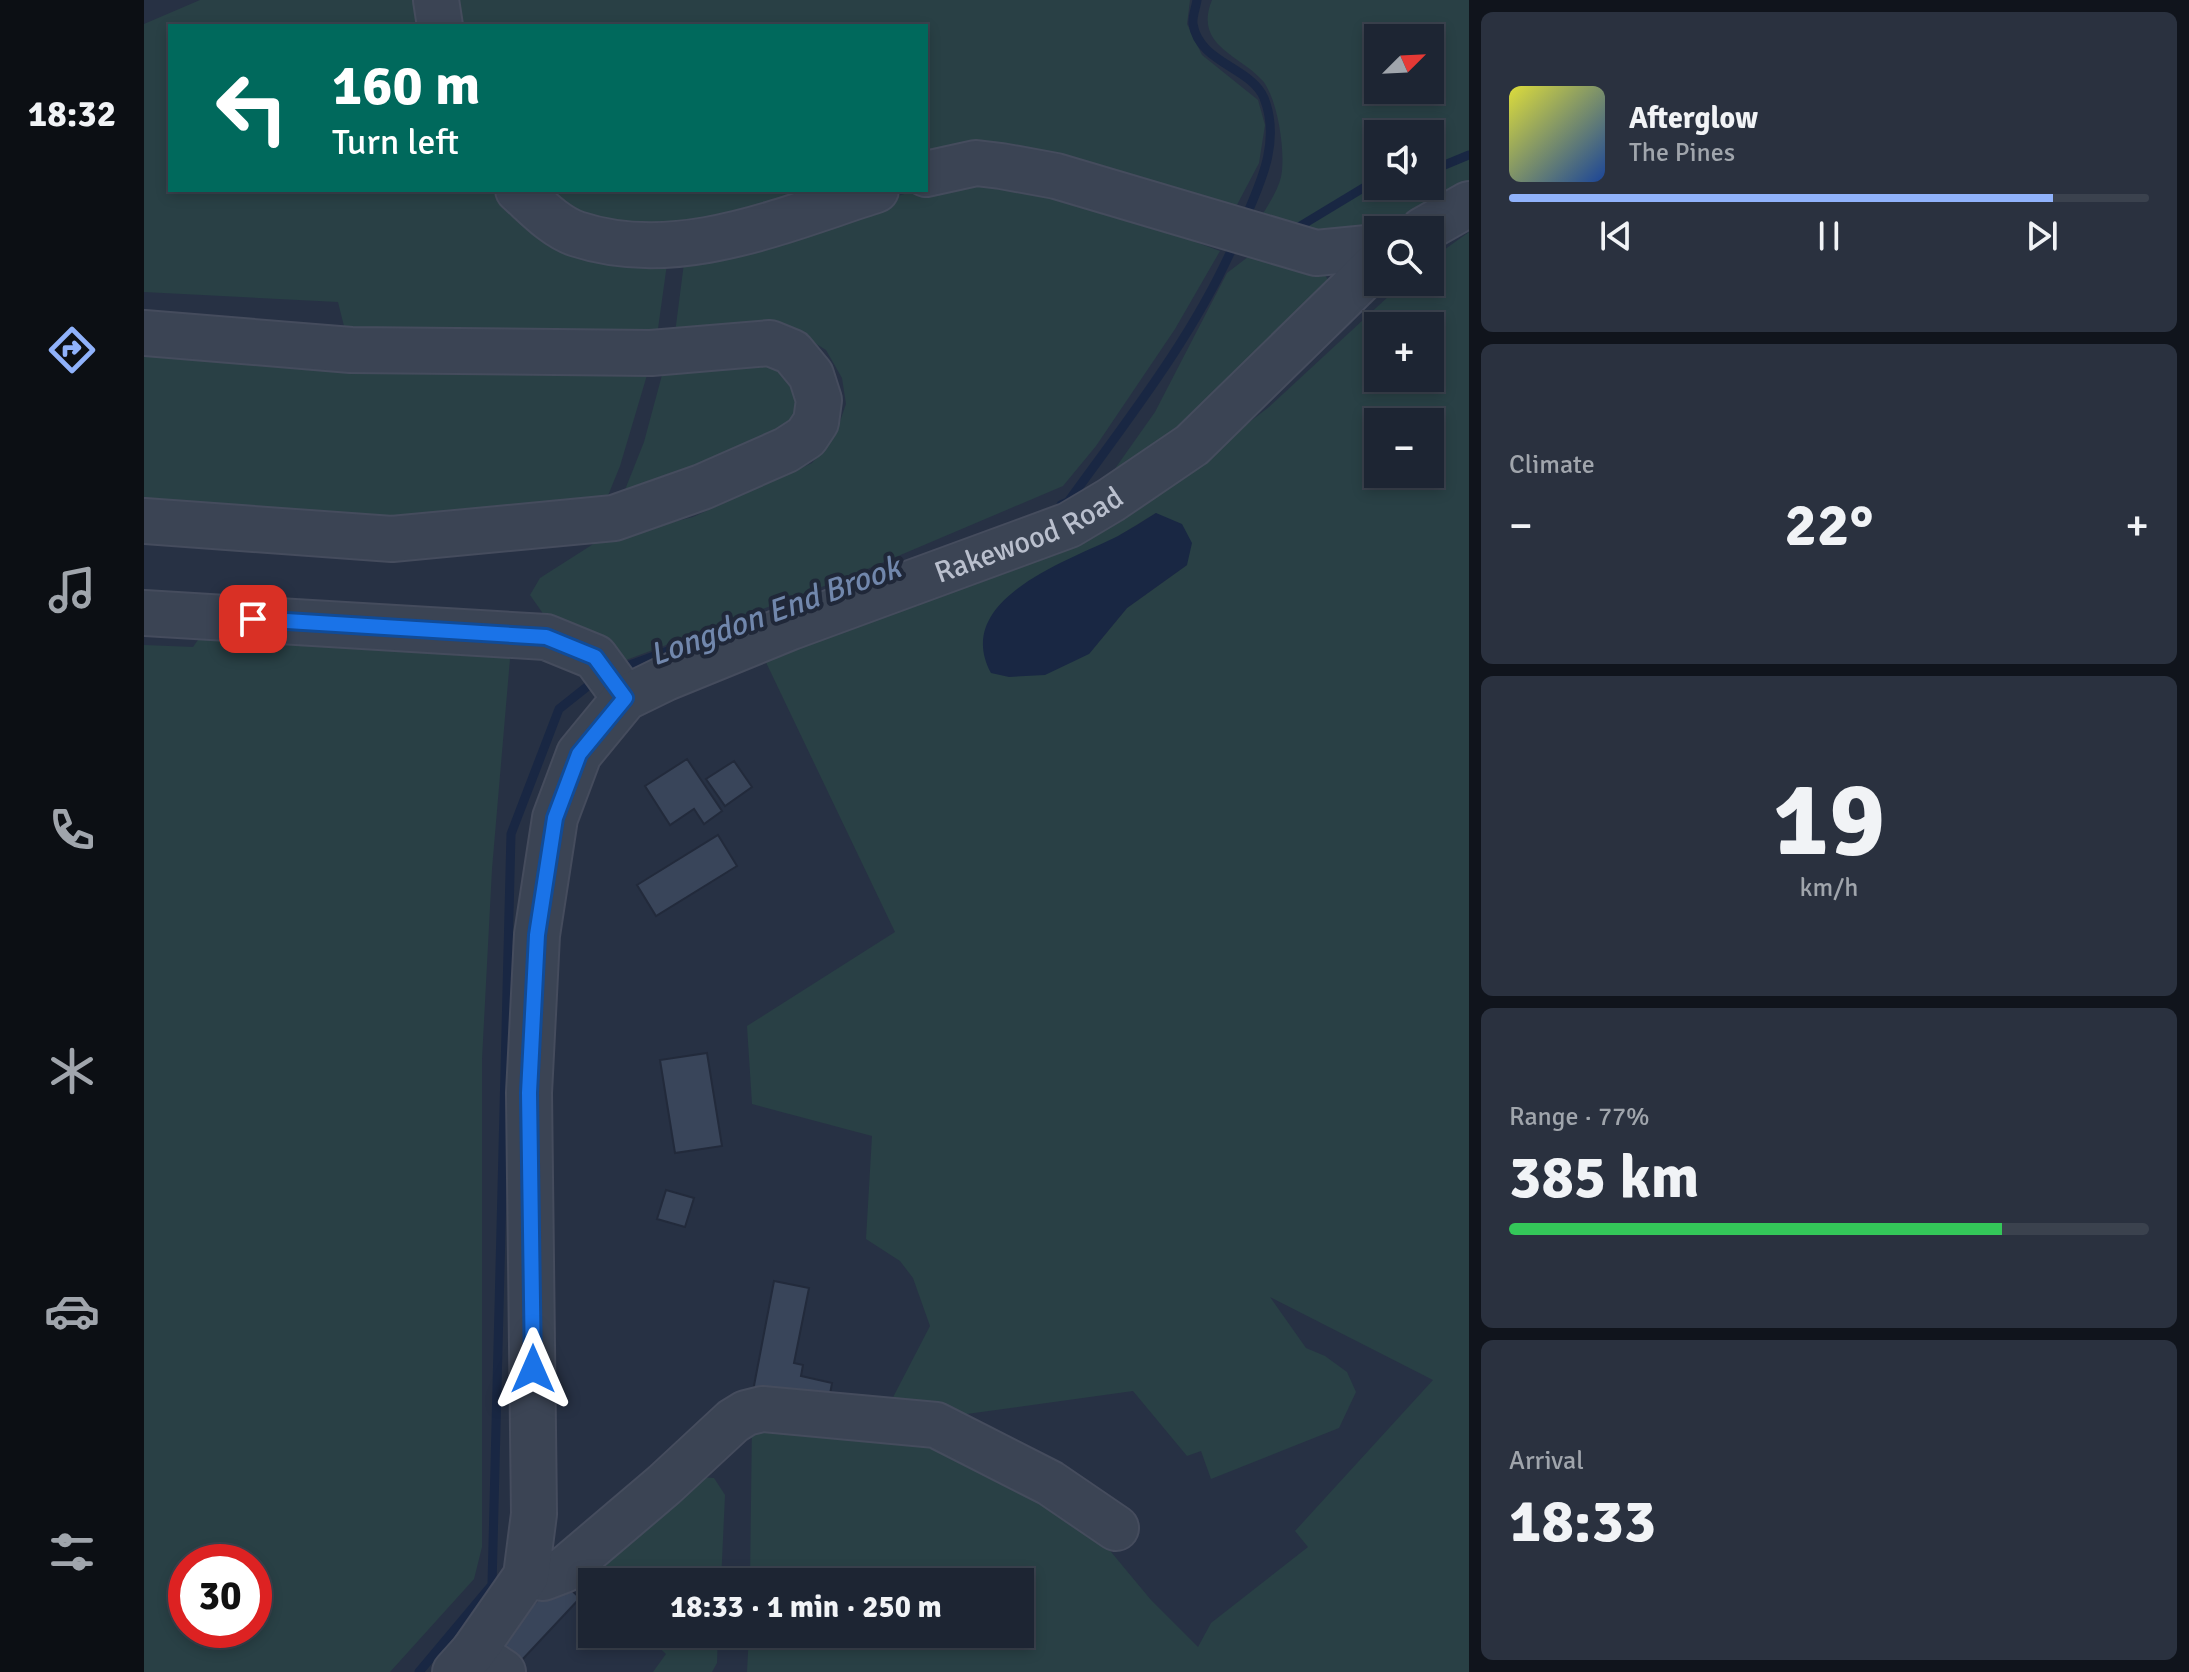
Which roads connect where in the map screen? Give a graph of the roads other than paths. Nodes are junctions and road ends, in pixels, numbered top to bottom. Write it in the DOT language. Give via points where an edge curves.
graph roads {
  1 [pos="436,0"];
  2 [pos="440,24"];
  3 [pos="928,174"];
  4 [pos="520,192"];
  5 [pos="870,192"];
  6 [pos="1469,204"];
  7 [pos="1444,218"];
  8 [pos="1362,263"];
  9 [pos="144,333"];
  10 [pos="144,521"];
  11 [pos="144,613"];
  12 [pos="612,679"];
  13 [pos="1116,1528"];
  14 [pos="526,1576"];
  15 [pos="477,1665"];
  1 -- 2 [label="street"];
  3 -- 8 [label="street" via="976,163 1056,176"];
  4 -- 5 [label="street" via="574,233 627,244 734,236"];
  6 -- 7 [label="street"];
  8 -- 12 [label="street, Rakewood Road" via="1192,445 1069,525 666,678"];
  9 -- 10 [label="street" via="351,350 651,353 770,343 792,352 811,375 819,400 816,422 806,437 786,450 614,518 392,539"];
  11 -- 12 [label="street" via="546,637"];
  12 -- 14 [label="street, Rakewood Road" via="555,818 537,935 529,1093 534,1514"];
  13 -- 14 [label="street" via="1050,1483 936,1425 762,1409 733,1421 564,1570 543,1578"];
  14 -- 15 [label="street, Rakewood Road"];
}
